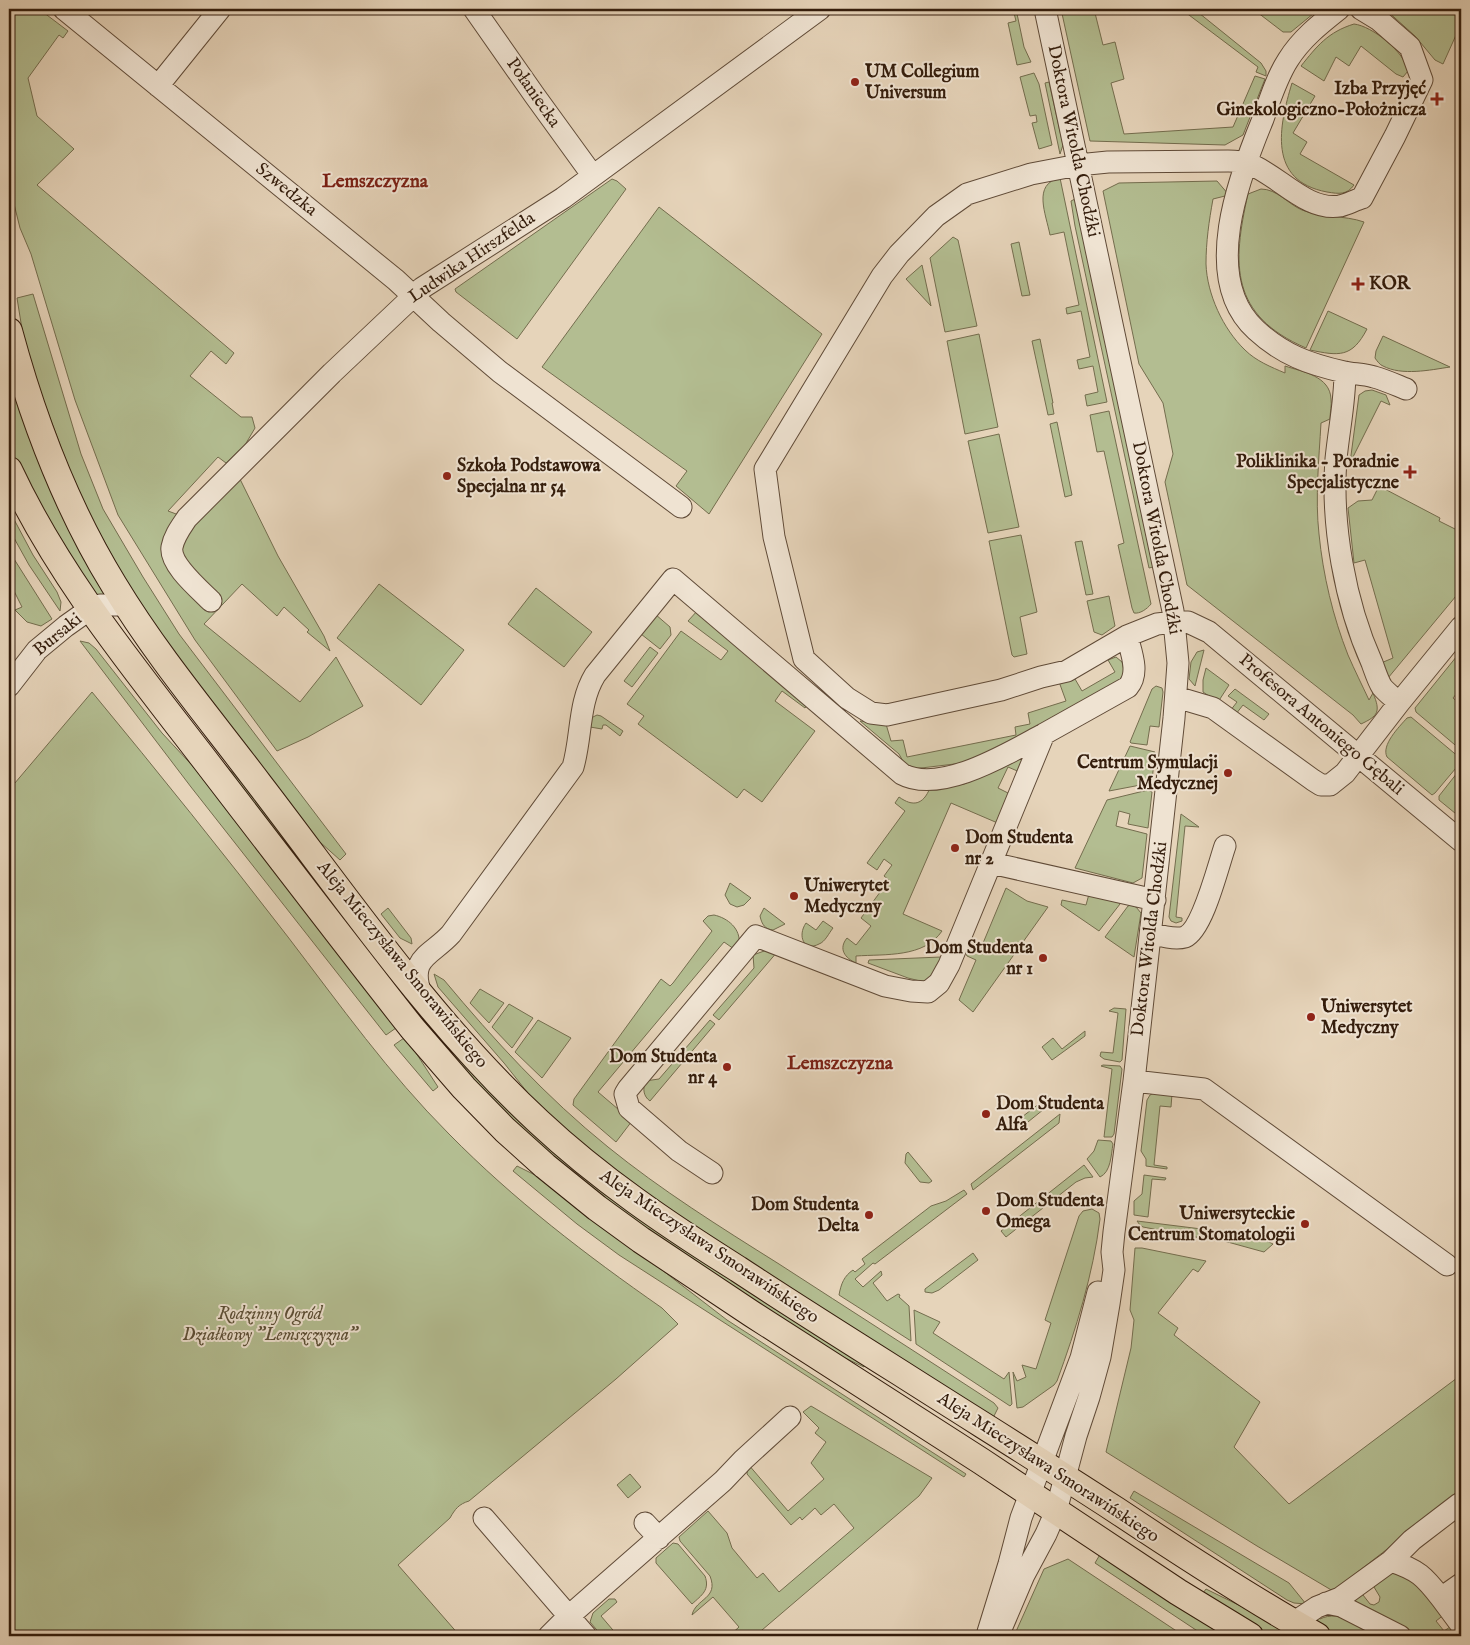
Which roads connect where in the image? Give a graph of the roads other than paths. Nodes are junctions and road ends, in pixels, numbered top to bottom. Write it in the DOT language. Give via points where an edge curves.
graph roads {
  1 [pos="64,9"];
  2 [pos="220,9"];
  3 [pos="474,9"];
  4 [pos="820,9"];
  5 [pos="1045,9"];
  6 [pos="1339,9"];
  7 [pos="1361,9"];
  8 [pos="158,86"];
  9 [pos="1245,162"];
  10 [pos="1078,165"];
  11 [pos="594,176"];
  12 [pos="414,295"];
  13 [pos="9,331"];
  14 [pos="1345,372"];
  15 [pos="1406,390"];
  16 [pos="9,470"];
  17 [pos="681,507"];
  18 [pos="211,601"];
  19 [pos="127,605"];
  20 [pos="90,609"];
  21 [pos="1175,622"];
  22 [pos="1461,627"];
  23 [pos="1127,636"];
  24 [pos="9,686"];
  25 [pos="1176,697"];
  26 [pos="1399,703"];
  27 [pos="1044,734"];
  28 [pos="1359,756"];
  29 [pos="1461,841"];
  30 [pos="1225,846"];
  31 [pos="991,863"];
  32 [pos="1155,900"];
  33 [pos="1151,933"];
  34 [pos="384,948"];
  35 [pos="425,955"];
  36 [pos="421,994"];
  37 [pos="1134,1081"];
  38 [pos="712,1173"];
  39 [pos="1112,1252"];
  40 [pos="1447,1265"];
  41 [pos="790,1417"];
  42 [pos="1041,1462"];
  43 [pos="1066,1478"];
  44 [pos="1029,1493"];
  45 [pos="1461,1505"];
  46 [pos="1056,1510"];
  47 [pos="484,1518"];
  48 [pos="1391,1561"];
  49 [pos="1461,1584"];
  50 [pos="1441,1598"];
  51 [pos="1326,1604"];
  52 [pos="569,1616"];
  53 [pos="1293,1623"];
  54 [pos="1461,1625"];
  55 [pos="549,1636"];
  56 [pos="586,1636"];
  57 [pos="987,1636"];
  58 [pos="998,1636"];
  59 [pos="1250,1636"];
  60 [pos="1318,1636"];
  61 [pos="1400,1636"];
  1 -- 8 [label="street, Szwedzka"];
  2 -- 8 [label="street"];
  3 -- 11 [label="street, Połaniecka"];
  4 -- 11 [label="street, Ludwika Hirszfelda"];
  5 -- 10 [label="street, Doktora Witolda Chodźki"];
  6 -- 9 [label="street" via="1314,29 1288,60"];
  7 -- 9 [label="street" via="1410,47 1422,80 1362,198 1341,206 1312,202"];
  8 -- 12 [label="street, Szwedzka"];
  9 -- 10 [label="street"];
  9 -- 14 [label="street" via="1232,209 1228,245 1228,270 1233,294 1244,315 1272,344 1288,354"];
  10 -- 21 [label="street, Doktora Witolda Chodźki"];
  10 -- 23 [label="street" via="1031,174 967,194 936,216 882,276 765,469 774,537 804,659 847,698 871,713 887,715 917,709 1068,671"];
  11 -- 12 [label="street, Ludwika Hirszfelda"];
  12 -- 17 [label="street, Szwedzka" via="500,372"];
  12 -- 18 [label="street, Ludwika Hirszfelda" via="187,518 178,531 172,547 173,557"];
  13 -- 19 [label="main road, Aleja Mieczysława Smorawińskiego" via="33,413 66,494"];
  14 -- 15 [label="street" via="1374,376"];
  14 -- 26 [label="street" via="1336,458 1338,536 1350,597 1367,653 1382,687"];
  16 -- 20 [label="main road, Aleja Mieczysława Smorawińskiego" via="39,529"];
  19 -- 20 [label="street" via="100,605"];
  19 -- 34 [label="main road, Aleja Mieczysława Smorawińskiego"];
  20 -- 24 [label="street, Bursaki" via="37,650"];
  20 -- 44 [label="main road, Aleja Mieczysława Smorawińskiego" via="412,1028 505,1130 545,1166 641,1240"];
  21 -- 23 [label="street" via="1157,624"];
  21 -- 25 [label="street, Doktora Witolda Chodźki"];
  21 -- 28 [label="street, Profesora Antoniego Gębali" via="1188,622 1209,632"];
  22 -- 26 [label="street"];
  23 -- 27 [label="street" via="1134,668 1133,681 1128,687"];
  25 -- 28 [label="street" via="1213,708 1321,784 1336,782"];
  25 -- 32 [label="street, Doktora Witolda Chodźki"];
  26 -- 28 [label="street"];
  27 -- 31 [label="street"];
  27 -- 35 [label="street" via="974,770 946,778 911,779 673,579 588,687 573,767 451,934"];
  28 -- 29 [label="street, Profesora Antoniego Gębali"];
  30 -- 33 [label="street" via="1196,929 1180,938"];
  31 -- 32 [label="street"];
  31 -- 38 [label="street" via="949,965 939,982 928,992 884,986 756,936 625,1094 629,1108 679,1151"];
  32 -- 33 [label="street, Doktora Witolda Chodźki"];
  33 -- 37 [label="street, Doktora Witolda Chodźki"];
  34 -- 35 [label="street" via="414,958"];
  34 -- 36 [label="main road, Aleja Mieczysława Smorawińskiego"];
  35 -- 36 [label="street" via="418,971"];
  36 -- 42 [label="main road, Aleja Mieczysława Smorawińskiego" via="495,1080 571,1151 628,1197"];
  37 -- 39 [label="street, Doktora Witolda Chodźki"];
  37 -- 40 [label="street" via="1204,1089"];
  39 -- 42 [label="street, Doktora Witolda Chodźki" via="1102,1271 1080,1358"];
  39 -- 43 [label="street, Doktora Witolda Chodźki" via="1114,1270 1100,1357"];
  41 -- 52 [label="street" via="723,1481 652,1530"];
  42 -- 43 [label="main road, Aleja Mieczysława Smorawińskiego"];
  42 -- 44 [label="street, Doktora Witolda Chodźki"];
  43 -- 46 [label="street, Doktora Witolda Chodźki"];
  43 -- 53 [label="main road, Aleja Mieczysława Smorawińskiego"];
  44 -- 46 [label="main road, Aleja Mieczysława Smorawińskiego"];
  44 -- 57 [label="street, Doktora Witolda Chodźki"];
  45 -- 48 [label="street" via="1412,1540"];
  46 -- 58 [label="street, Doktora Witolda Chodźki"];
  46 -- 59 [label="main road, Aleja Mieczysława Smorawińskiego"];
  47 -- 52 [label="street"];
  48 -- 50 [label="street" via="1418,1572"];
  48 -- 51 [label="street" via="1340,1598"];
  49 -- 50 [label="street"];
  50 -- 54 [label="street"];
  51 -- 53 [label="street"];
  51 -- 61 [label="street" via="1341,1606"];
  52 -- 55 [label="street"];
  52 -- 56 [label="street"];
  53 -- 60 [label="main road, Aleja Mieczysława Smorawińskiego"];
}
